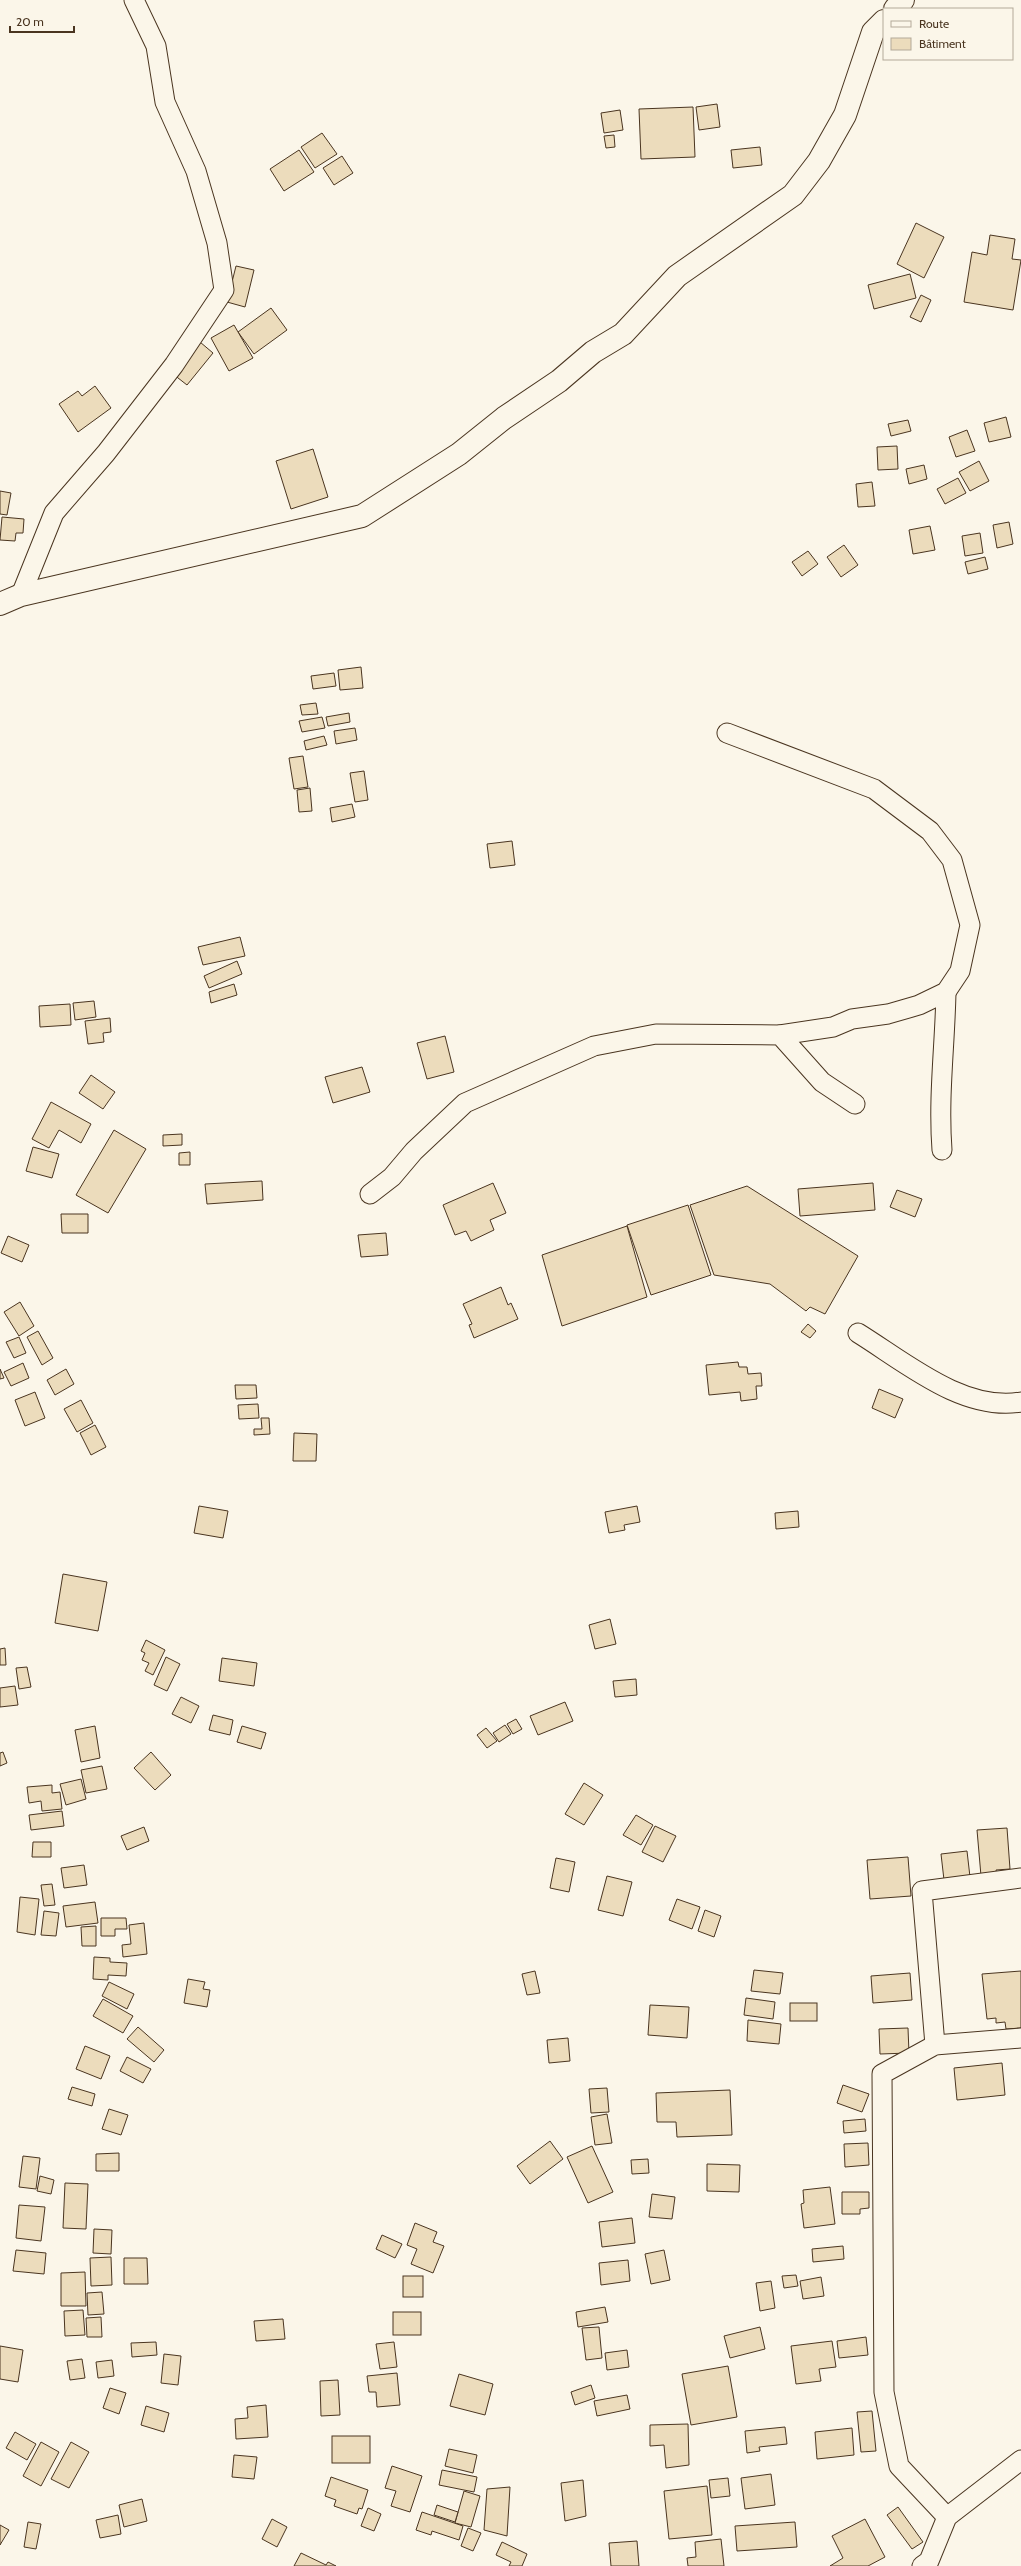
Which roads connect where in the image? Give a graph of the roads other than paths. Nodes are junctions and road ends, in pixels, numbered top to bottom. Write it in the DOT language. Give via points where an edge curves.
graph roads {
  1 [pos="134,0"];
  2 [pos="904,0"];
  3 [pos="896,8"];
  4 [pos="883,22"];
  5 [pos="21,595"];
  6 [pos="0,604"];
  7 [pos="727,733"];
  8 [pos="946,992"];
  9 [pos="780,1035"];
  10 [pos="854,1104"];
  11 [pos="942,1150"];
  12 [pos="370,1194"];
  13 [pos="858,1333"];
  14 [pos="1021,1402"];
  15 [pos="1021,1878"];
  16 [pos="1021,2038"];
  17 [pos="935,2045"];
  18 [pos="1021,2460"];
  19 [pos="948,2517"];
  20 [pos="922,2566"];
  1 -- 5 [label="street" via="156,46 165,102 196,170 217,243 224,290 174,365 106,453 54,513"];
  2 -- 3 [label="street"];
  4 -- 5 [label="street" via="873,32 845,114 819,160 793,195 677,276 623,334 593,352 459,454 362,516"];
  5 -- 6 [label="street"];
  7 -- 8 [label="street" via="874,789 930,831 952,860 970,925 960,971"];
  8 -- 9 [label="street" via="919,1005 888,1014 852,1019 834,1027"];
  8 -- 11 [label="street" via="939,1112"];
  9 -- 10 [label="street" via="822,1082"];
  9 -- 12 [label="street" via="656,1034 594,1046 465,1103 414,1150 392,1177"];
  13 -- 14 [label="street" via="932,1379 964,1395 1009,1404"];
  15 -- 17 [label="street" via="922,1891"];
  16 -- 17 [label="street"];
  17 -- 19 [label="street" via="882,2074 884,2392 899,2466"];
  18 -- 19 [label="street"];
  19 -- 20 [label="street" via="929,2561"];
}
